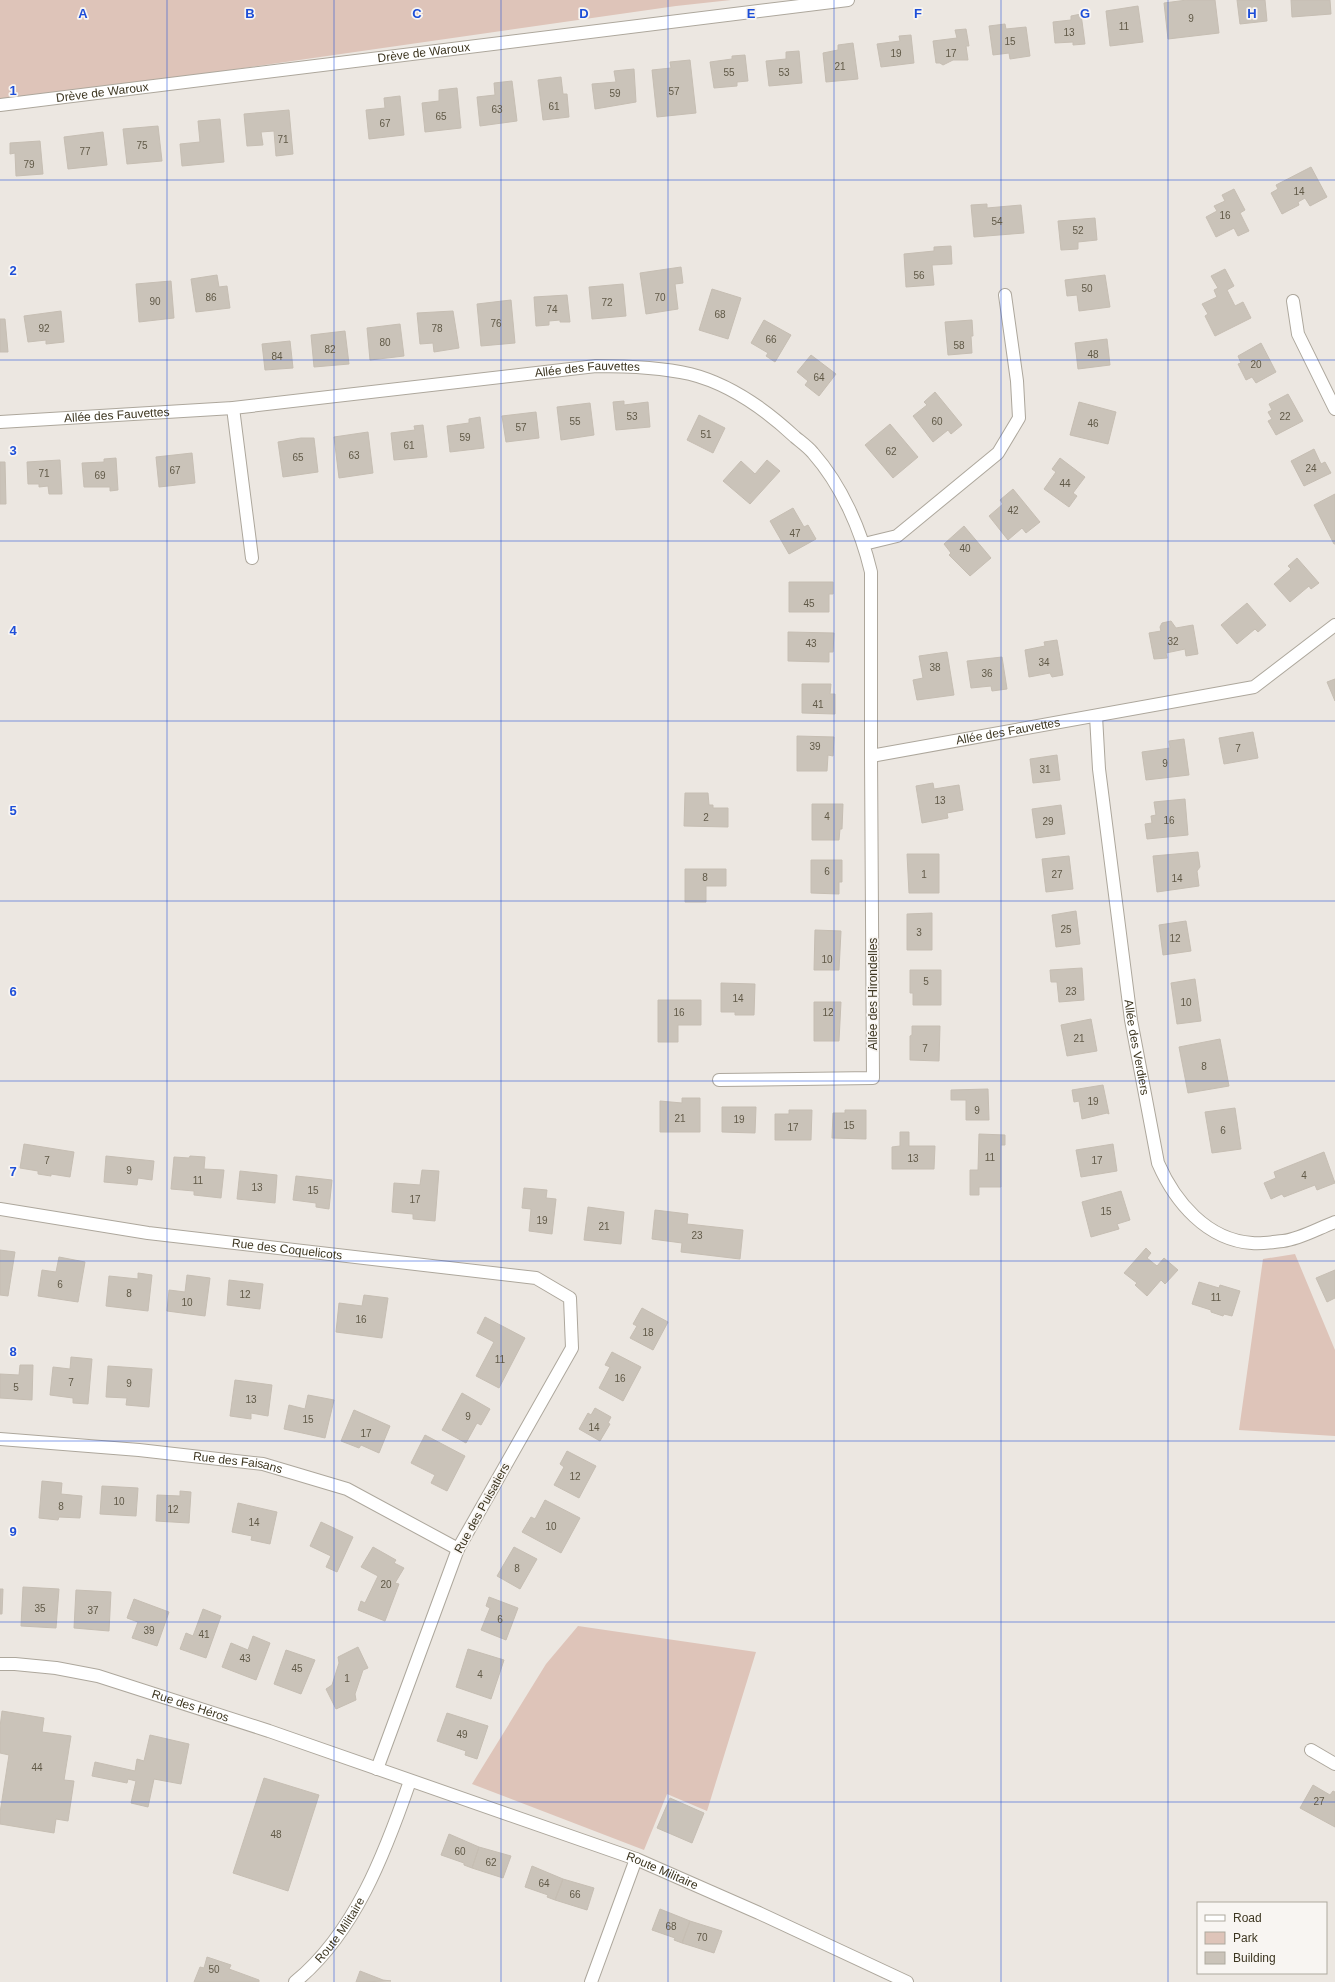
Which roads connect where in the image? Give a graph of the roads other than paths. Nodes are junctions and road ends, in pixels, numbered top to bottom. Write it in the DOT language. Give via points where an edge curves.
graph roads {
  1 [pos="848,0"];
  2 [pos="0,105"];
  3 [pos="1005,295"];
  4 [pos="1293,301"];
  5 [pos="233,408"];
  6 [pos="1335,409"];
  7 [pos="0,422"];
  8 [pos="864,544"];
  9 [pos="252,558"];
  10 [pos="1335,625"];
  11 [pos="1096,716"];
  12 [pos="871,756"];
  13 [pos="719,1080"];
  14 [pos="0,1209"];
  15 [pos="1335,1222"];
  16 [pos="570,1298"];
  17 [pos="0,1439"];
  18 [pos="458,1549"];
  19 [pos="0,1664"];
  20 [pos="1311,1750"];
  21 [pos="1335,1764"];
  22 [pos="377,1769"];
  23 [pos="410,1781"];
  24 [pos="636,1859"];
  25 [pos="295,1982"];
  26 [pos="591,1982"];
  27 [pos="907,1982"];
  1 -- 2 [label="street, Drève de Waroux"];
  3 -- 8 [label="street" via="1017,380 1019,418 998,453 897,536"];
  4 -- 6 [label="street" via="1298,334"];
  5 -- 7 [label="street, Allée des Fauvettes"];
  5 -- 8 [label="street, Allée des Fauvettes" via="596,366 636,366 690,374 736,392 773,416 813,453 840,491"];
  5 -- 9 [label="street"];
  8 -- 12 [label="street, Allée des Fauvettes" via="871,572"];
  10 -- 11 [label="street, Allée des Fauvettes" via="1254,687"];
  11 -- 12 [label="street, Allée des Fauvettes"];
  11 -- 15 [label="street, Allée des Verdiers" via="1099,769 1131,1020 1158,1163 1165,1179 1179,1201 1202,1223 1232,1239 1252,1244 1284,1241"];
  12 -- 13 [label="street, Allée des Hirondelles" via="873,1078"];
  14 -- 16 [label="street, Rue des Coquelicots" via="148,1233 536,1278"];
  16 -- 18 [label="street, Rue des Puisatiers" via="572,1348"];
  17 -- 18 [label="street, Rue des Faisans" via="139,1450 263,1464 347,1489"];
  18 -- 22 [label="street, Rue des Puisatiers"];
  19 -- 22 [label="street, Rue des Héros" via="56,1668 98,1676"];
  20 -- 21 [label="street"];
  22 -- 23 [label="street, Route Militaire"];
  23 -- 24 [label="street, Route Militaire"];
  23 -- 25 [label="street, Route Militaire" via="366,1887 344,1927 325,1954"];
  24 -- 26 [label="street"];
  24 -- 27 [label="street, Route Militaire" via="760,1913"];
}
